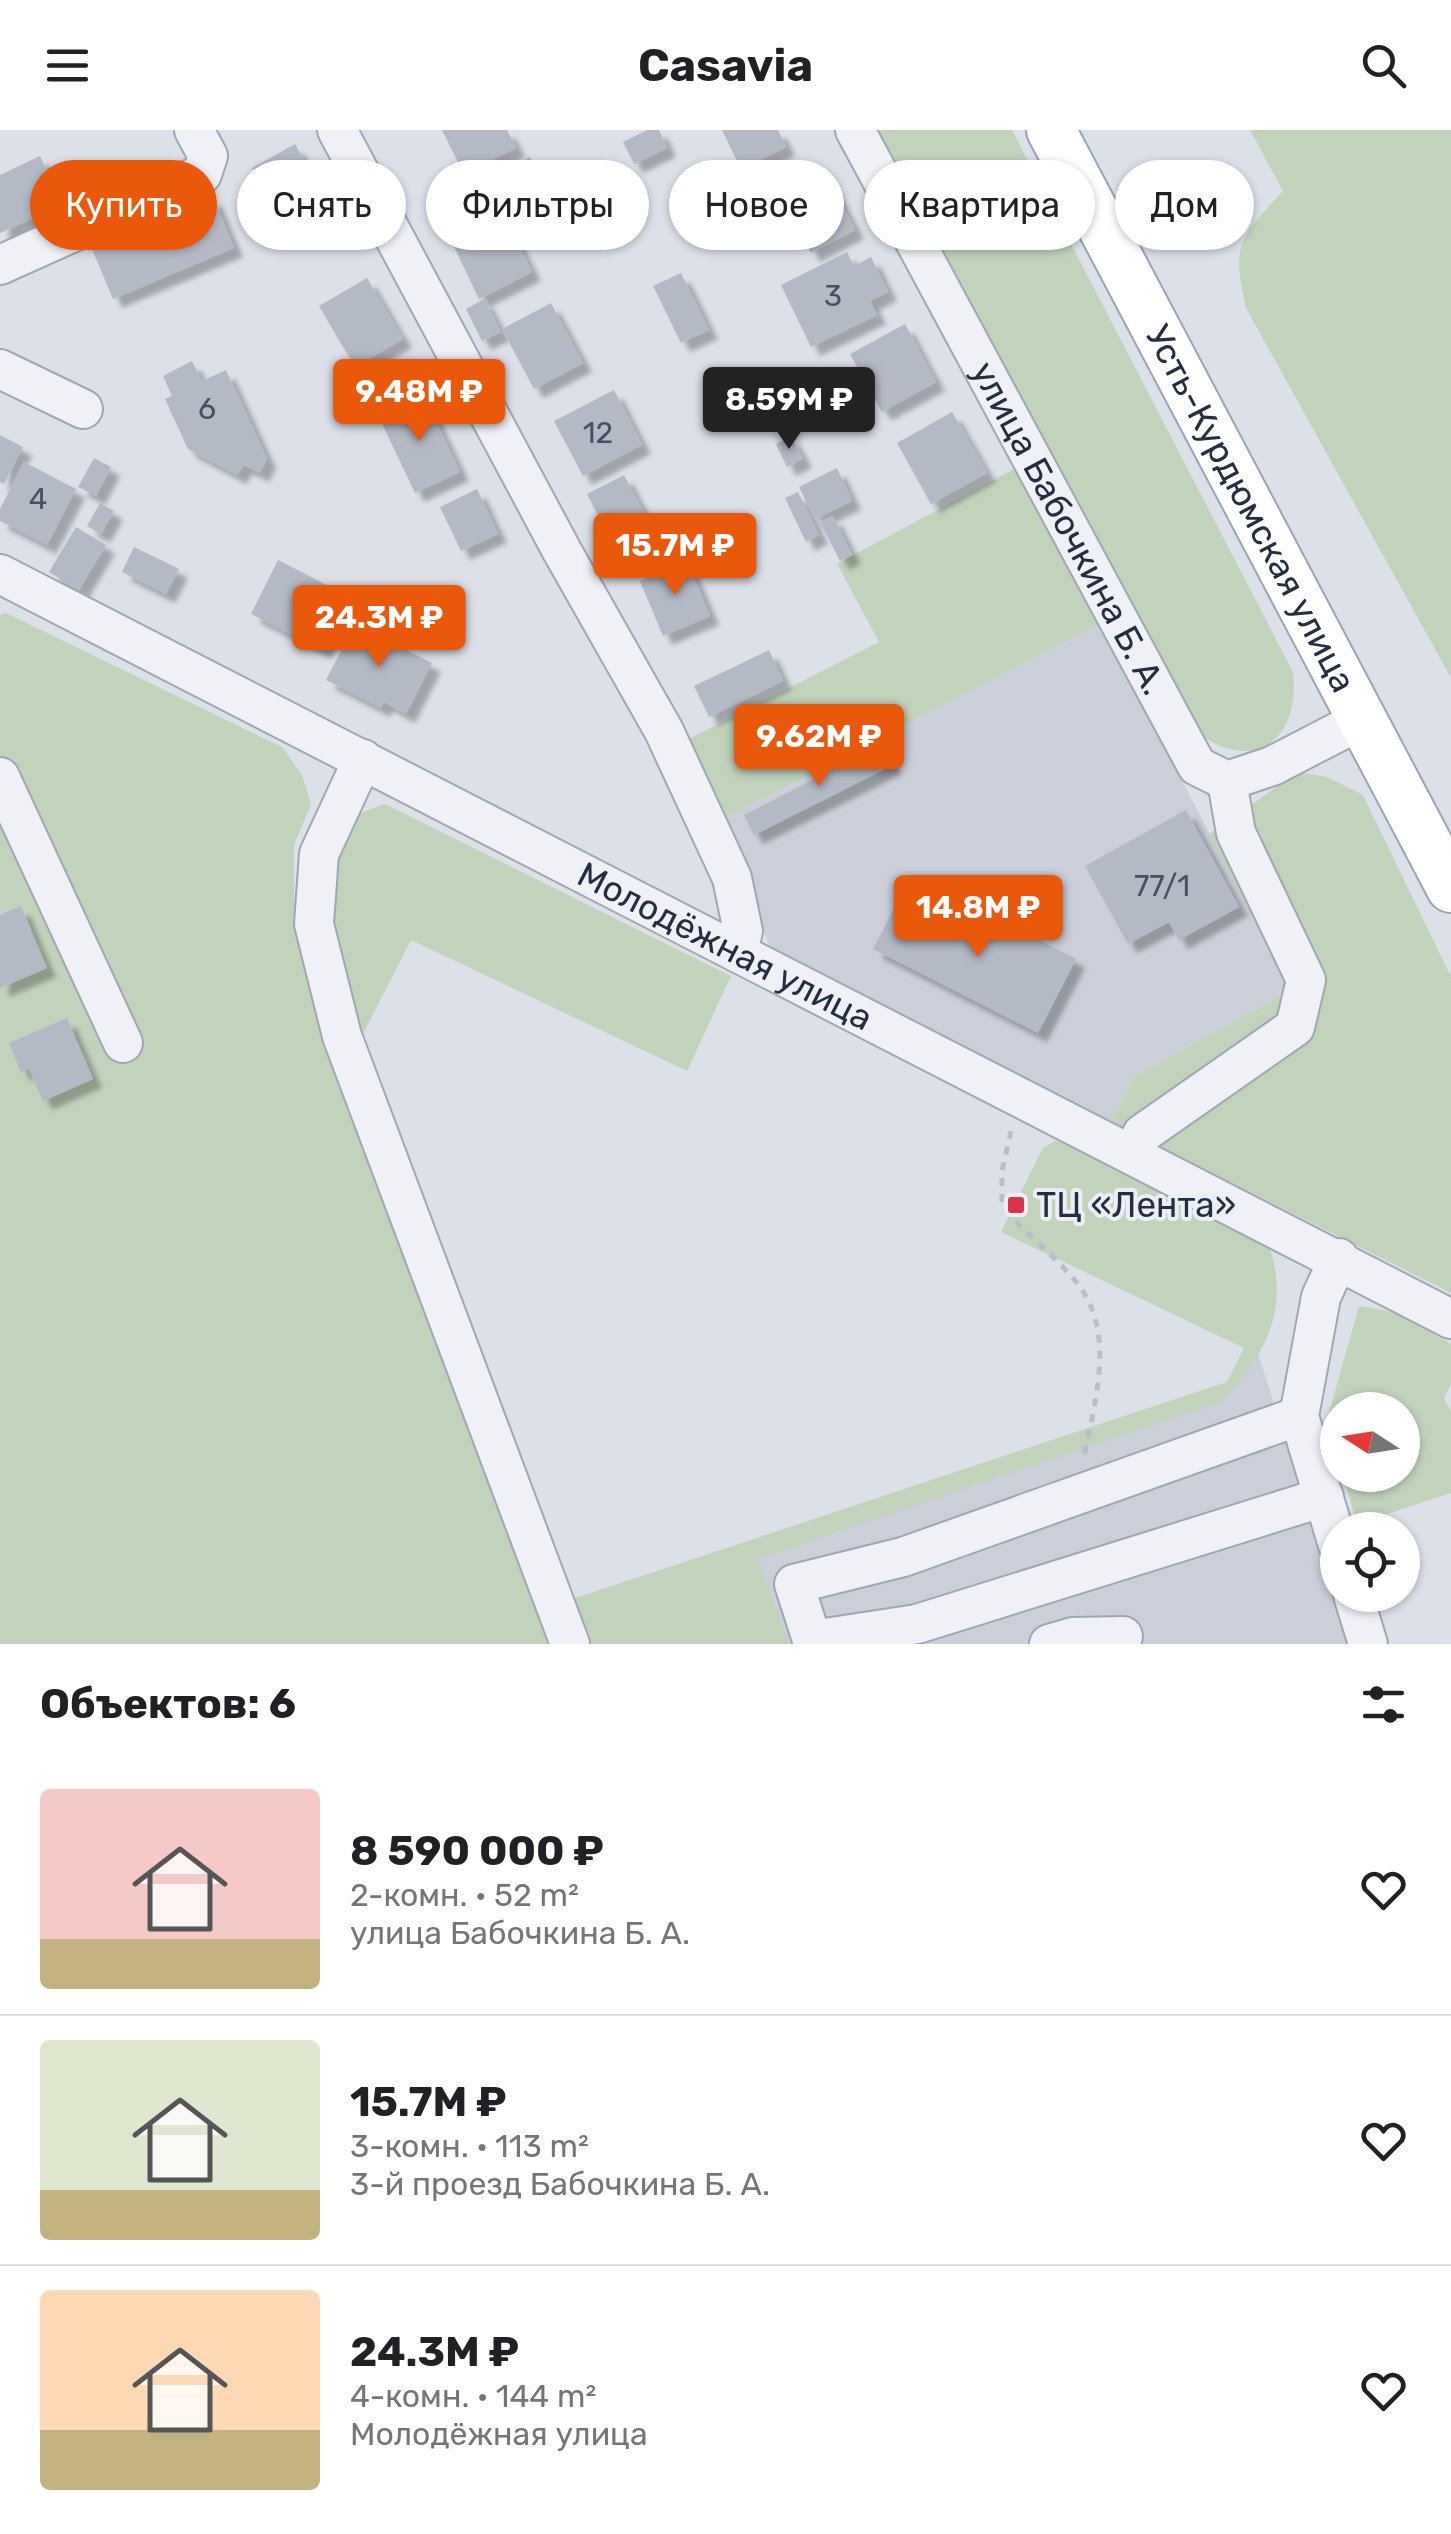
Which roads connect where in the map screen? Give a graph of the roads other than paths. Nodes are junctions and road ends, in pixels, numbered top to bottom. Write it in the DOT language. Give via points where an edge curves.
graph roads {
  1 [pos="194,130"];
  2 [pos="337,130"];
  3 [pos="855,130"];
  4 [pos="1050,130"];
  5 [pos="0,264"];
  6 [pos="0,370"];
  7 [pos="83,409"];
  8 [pos="0,574"];
  9 [pos="1363,719"];
  10 [pos="363,760"];
  11 [pos="0,777"];
  12 [pos="1227,781"];
  13 [pos="1451,888"];
  14 [pos="738,952"];
  15 [pos="123,1043"];
  16 [pos="1134,1153"];
  17 [pos="1339,1258"];
  18 [pos="1451,1319"];
  19 [pos="1299,1416"];
  20 [pos="1324,1497"];
  21 [pos="1328,1512"];
  22 [pos="1358,1612"];
  23 [pos="1123,1636"];
  24 [pos="570,1644"];
  25 [pos="1050,1644"];
  26 [pos="1368,1644"];
  1 -- 5 [label="street" via="208,156 202,174"];
  2 -- 14 [label="street" via="664,731 732,878 744,931"];
  3 -- 12 [label="street, улица Бабочкина Б. А." via="1198,766"];
  4 -- 9 [label="main road, Усть-Курдюмская улица"];
  6 -- 7 [label="street"];
  8 -- 10 [label="street, Молодёжная улица"];
  9 -- 12 [label="street" via="1272,766"];
  9 -- 13 [label="main road, Усть-Курдюмская улица"];
  10 -- 14 [label="street, Молодёжная улица"];
  10 -- 24 [label="street" via="319,854 314,924 342,1036"];
  11 -- 15 [label="street"];
  12 -- 16 [label="street" via="1236,832 1306,980 1295,1027 1142,1134"];
  14 -- 16 [label="street, Молодёжная улица"];
  16 -- 17 [label="street, Молодёжная улица"];
  17 -- 18 [label="street, Молодёжная улица"];
  17 -- 19 [label="street" via="1322,1297"];
  19 -- 20 [label="street"];
  19 -- 20 [label="street" via="903,1557 794,1584 812,1640 917,1624"];
  20 -- 21 [label="street"];
  22 -- 26 [label="street"];
  23 -- 25 [label="street"];
}
